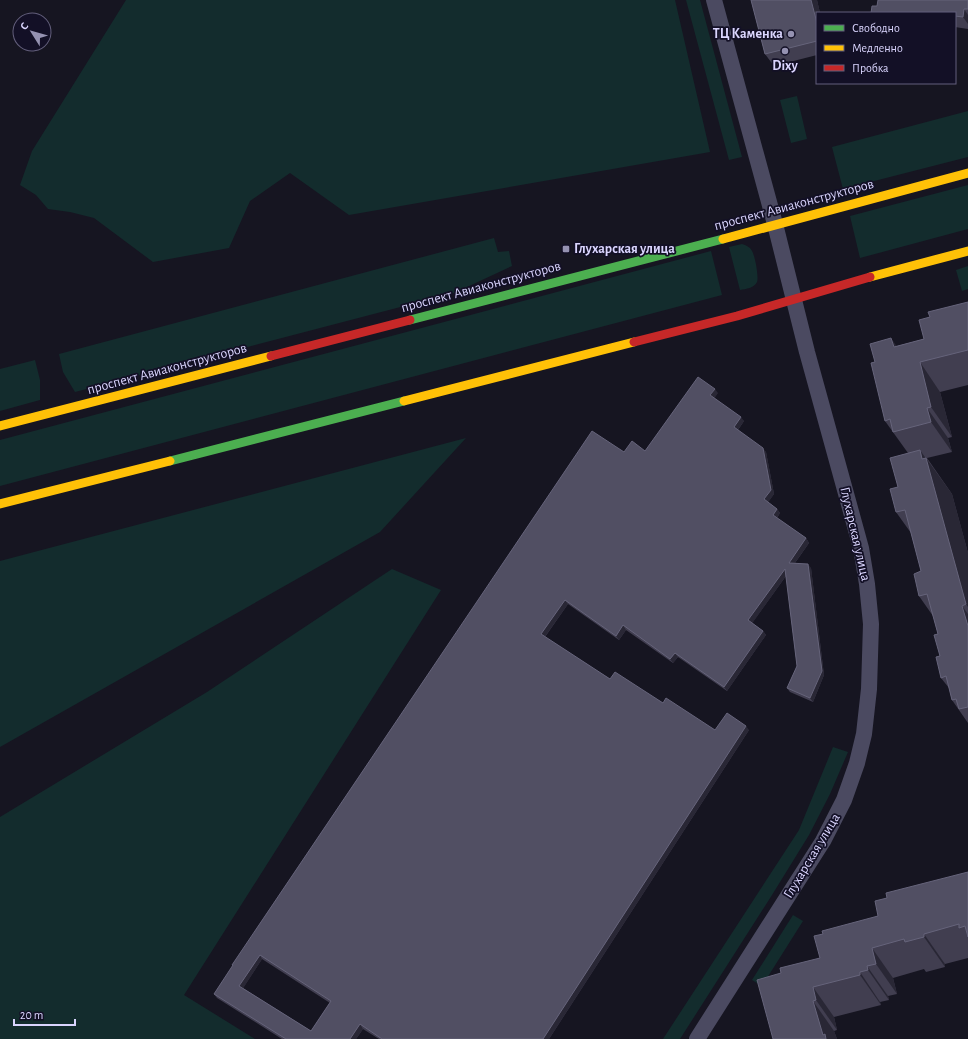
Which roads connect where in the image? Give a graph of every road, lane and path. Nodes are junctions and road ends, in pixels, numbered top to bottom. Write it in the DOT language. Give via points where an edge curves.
graph roads {
  1 [pos="714,0"];
  2 [pos="968,173"];
  3 [pos="775,224"];
  4 [pos="968,251"];
  5 [pos="793,299"];
  6 [pos="0,426"];
  7 [pos="0,504"];
  8 [pos="697,1039"];
  1 -- 3 [label="street, Глухарская улица"];
  2 -- 3 [label="street, проспект Авиаконструкторов"];
  3 -- 5 [label="street, Глухарская улица"];
  3 -- 6 [label="street, проспект Авиаконструкторов"];
  4 -- 5 [label="street"];
  5 -- 7 [label="street" via="722,320"];
  5 -- 8 [label="street, Глухарская улица" via="861,548 867,584 871,624 869,689 864,734 844,800 823,841"];
}
